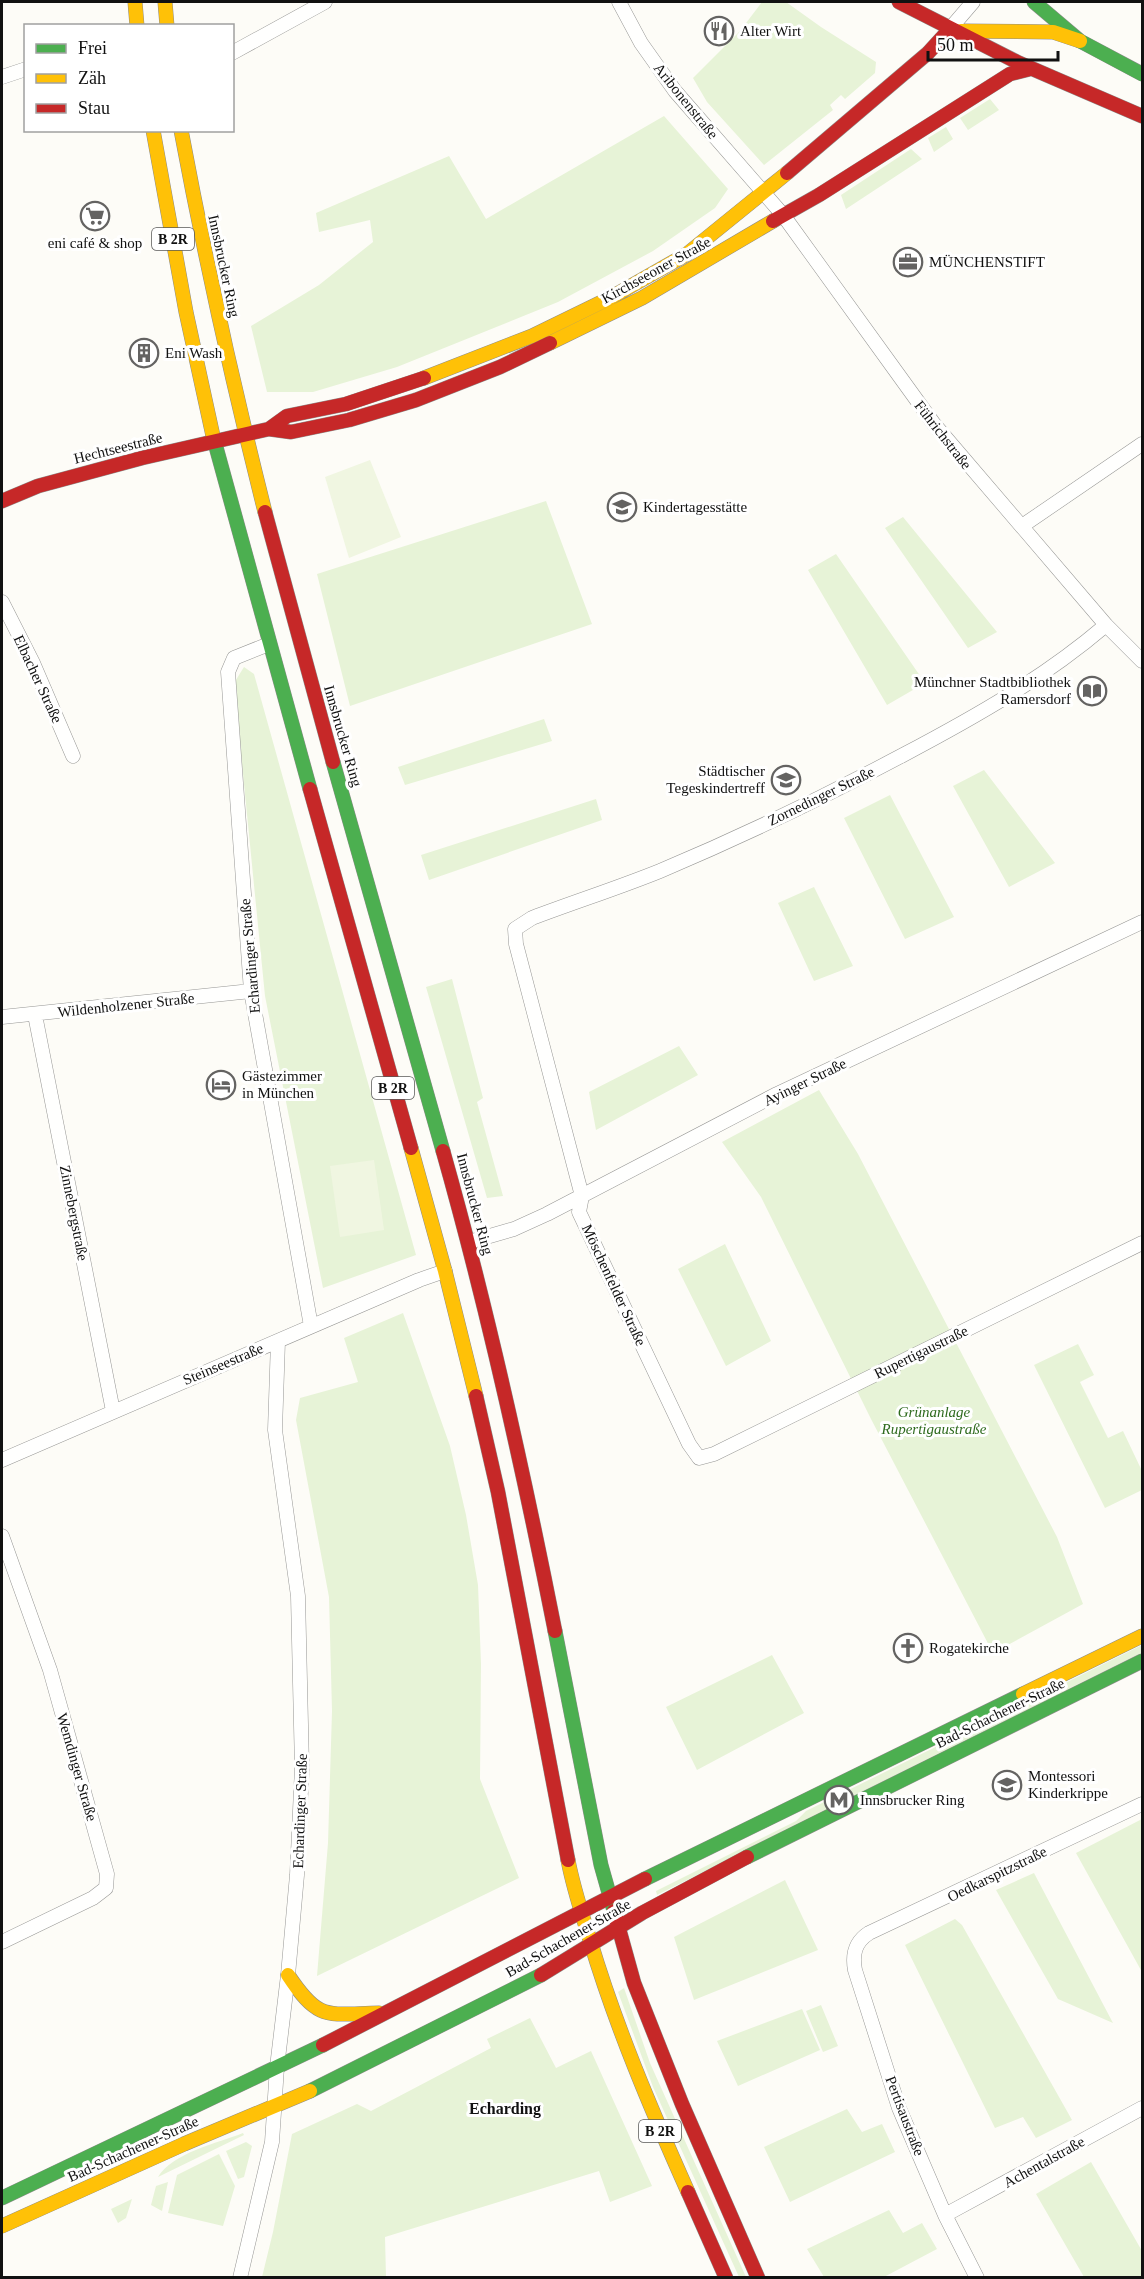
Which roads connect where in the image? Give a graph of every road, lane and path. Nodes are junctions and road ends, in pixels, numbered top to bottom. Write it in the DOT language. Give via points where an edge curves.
graph roads {
  1 [pos="135,2"];
  2 [pos="165,2"];
  3 [pos="325,2"];
  4 [pos="620,2"];
  5 [pos="899,2"];
  6 [pos="973,2"];
  7 [pos="1034,2"];
  8 [pos="137,24"];
  9 [pos="167,24"];
  10 [pos="949,30"];
  11 [pos="1080,41"];
  12 [pos="234,52"];
  13 [pos="1030,69"];
  14 [pos="24,70"];
  15 [pos="1143,74"];
  16 [pos="2,77"];
  17 [pos="1143,116"];
  18 [pos="153,132"];
  19 [pos="181,132"];
  20 [pos="764,192"];
  21 [pos="783,215"];
  22 [pos="268,429"];
  23 [pos="246,435"];
  24 [pos="214,442"];
  25 [pos="1143,444"];
  26 [pos="2,501"];
  27 [pos="1022,526"];
  28 [pos="2,602"];
  29 [pos="1106,625"];
  30 [pos="269,644"];
  31 [pos="1143,661"];
  32 [pos="73,756"];
  33 [pos="1143,922"];
  34 [pos="515,929"];
  35 [pos="251,991"];
  36 [pos="34,1015"];
  37 [pos="2,1017"];
  38 [pos="582,1196"];
  39 [pos="469,1242"];
  40 [pos="1143,1243"];
  41 [pos="445,1271"];
  42 [pos="311,1326"];
  43 [pos="278,1341"];
  44 [pos="113,1411"];
  45 [pos="699,1458"];
  46 [pos="2,1460"];
  47 [pos="2,1536"];
  48 [pos="1143,1636"];
  49 [pos="1143,1661"];
  50 [pos="1143,1804"];
  51 [pos="610,1897"];
  52 [pos="581,1912"];
  53 [pos="618,1928"];
  54 [pos="2,1942"];
  55 [pos="591,1947"];
  56 [pos="856,1948"];
  57 [pos="288,1976"];
  58 [pos="384,2013"];
  59 [pos="277,2067"];
  60 [pos="275,2106"];
  61 [pos="1143,2108"];
  62 [pos="2,2198"];
  63 [pos="945,2215"];
  64 [pos="2,2226"];
  65 [pos="240,2277"];
  66 [pos="726,2277"];
  67 [pos="758,2277"];
  68 [pos="977,2277"];
  1 -- 8 [label="main road"];
  2 -- 9 [label="main road"];
  3 -- 12 [label="street"];
  4 -- 20 [label="street, Aribonenstraße" via="641,43 675,91"];
  5 -- 10 [label="main road"];
  6 -- 10 [label="street"];
  7 -- 11 [label="main road"];
  10 -- 11 [label="main road" via="1053,32"];
  10 -- 13 [label="main road"];
  10 -- 20 [label="main road, Kirchseeoner Straße" via="928,53"];
  11 -- 15 [label="main road"];
  13 -- 17 [label="main road"];
  13 -- 21 [label="main road, Kirchseeoner Straße" via="1010,74"];
  14 -- 16 [label="street"];
  18 -- 24 [label="main road, B 2R"];
  19 -- 23 [label="main road, Innsbrucker Ring / B 2R"];
  20 -- 21 [label="street, Führichstraße"];
  20 -- 22 [label="main road, Kirchseeoner Straße" via="687,254 542,331 404,386 346,404 287,416"];
  21 -- 22 [label="main road, Kirchseeoner Straße" via="642,298 500,367 416,400 349,420 291,432"];
  21 -- 27 [label="street, Führichstraße" via="934,424"];
  22 -- 23 [label="main road, Kirchseeoner Straße"];
  23 -- 24 [label="main road, Hechtseestraße"];
  23 -- 39 [label="main road, Innsbrucker Ring / B 2R" via="298,637"];
  24 -- 26 [label="main road, Hechtseestraße" via="38,486"];
  24 -- 30 [label="main road, B 2R"];
  25 -- 27 [label="street"];
  27 -- 29 [label="street, Führichstraße"];
  28 -- 32 [label="street, Elbacher Straße"];
  29 -- 31 [label="street, Führichstraße"];
  29 -- 34 [label="street, Zornedinger Straße" via="1005,699 876,770 659,871 532,918"];
  30 -- 35 [label="street, Echardinger Straße" via="234,658 228,672"];
  30 -- 41 [label="main road, B 2R"];
  33 -- 38 [label="street, Ayinger Straße" via="777,1095"];
  34 -- 38 [label="street, Möschenfelder Straße"];
  35 -- 36 [label="street, Wildenholzener Straße"];
  35 -- 42 [label="street, Echardinger Straße"];
  36 -- 37 [label="street, Wildenholzener Straße"];
  36 -- 44 [label="street, Zinnebergstraße"];
  38 -- 39 [label="street, Ayinger Straße" via="514,1229"];
  38 -- 45 [label="street, Möschenfelder Straße" via="579,1212"];
  39 -- 51 [label="main road, Innsbrucker Ring / B 2R" via="526,1483"];
  40 -- 45 [label="street, Rupertigaustraße"];
  41 -- 42 [label="street, Steinseestraße"];
  41 -- 52 [label="main road, B 2R" via="498,1492 567,1861"];
  42 -- 43 [label="street, Steinseestraße"];
  43 -- 44 [label="street, Steinseestraße"];
  43 -- 57 [label="street, Echardinger Straße" via="275,1430 298,1596 302,1710 301,1804"];
  44 -- 46 [label="street, Steinseestraße"];
  47 -- 54 [label="street, Wemdinger Straße" via="50,1670 107,1874 106,1888 93,1898"];
  48 -- 51 [label="main road, Bad-Schachener-Straße"];
  49 -- 53 [label="main road, Bad-Schachener-Straße" via="739,1861"];
  50 -- 56 [label="street, Oedkarspitzstraße" via="869,1933"];
  51 -- 52 [label="main road, Bad-Schachener-Straße"];
  51 -- 53 [label="main road, Innsbrucker Ring / B 2R"];
  52 -- 55 [label="main road, B 2R"];
  52 -- 58 [label="main road, Bad-Schachener-Straße"];
  53 -- 55 [label="main road, Bad-Schachener-Straße"];
  53 -- 67 [label="main road, Innsbrucker Ring / B 2R" via="634,1983 682,2104"];
  55 -- 60 [label="main road, Bad-Schachener-Straße" via="404,2045"];
  55 -- 66 [label="main road, B 2R" via="642,2090"];
  56 -- 63 [label="street, Pertisaustraße" via="855,1970 899,2108"];
  57 -- 58 [label="main road" via="316,2009"];
  57 -- 59 [label="street, Echardinger Straße"];
  58 -- 59 [label="main road, Bad-Schachener-Straße"];
  59 -- 60 [label="street, Echardinger Straße"];
  59 -- 62 [label="main road, Bad-Schachener-Straße"];
  60 -- 64 [label="main road, Bad-Schachener-Straße"];
  60 -- 65 [label="street, Echardinger Straße" via="273,2142"];
  61 -- 63 [label="street, Achentalstraße"];
  63 -- 68 [label="street, Pertisaustraße"];
}
